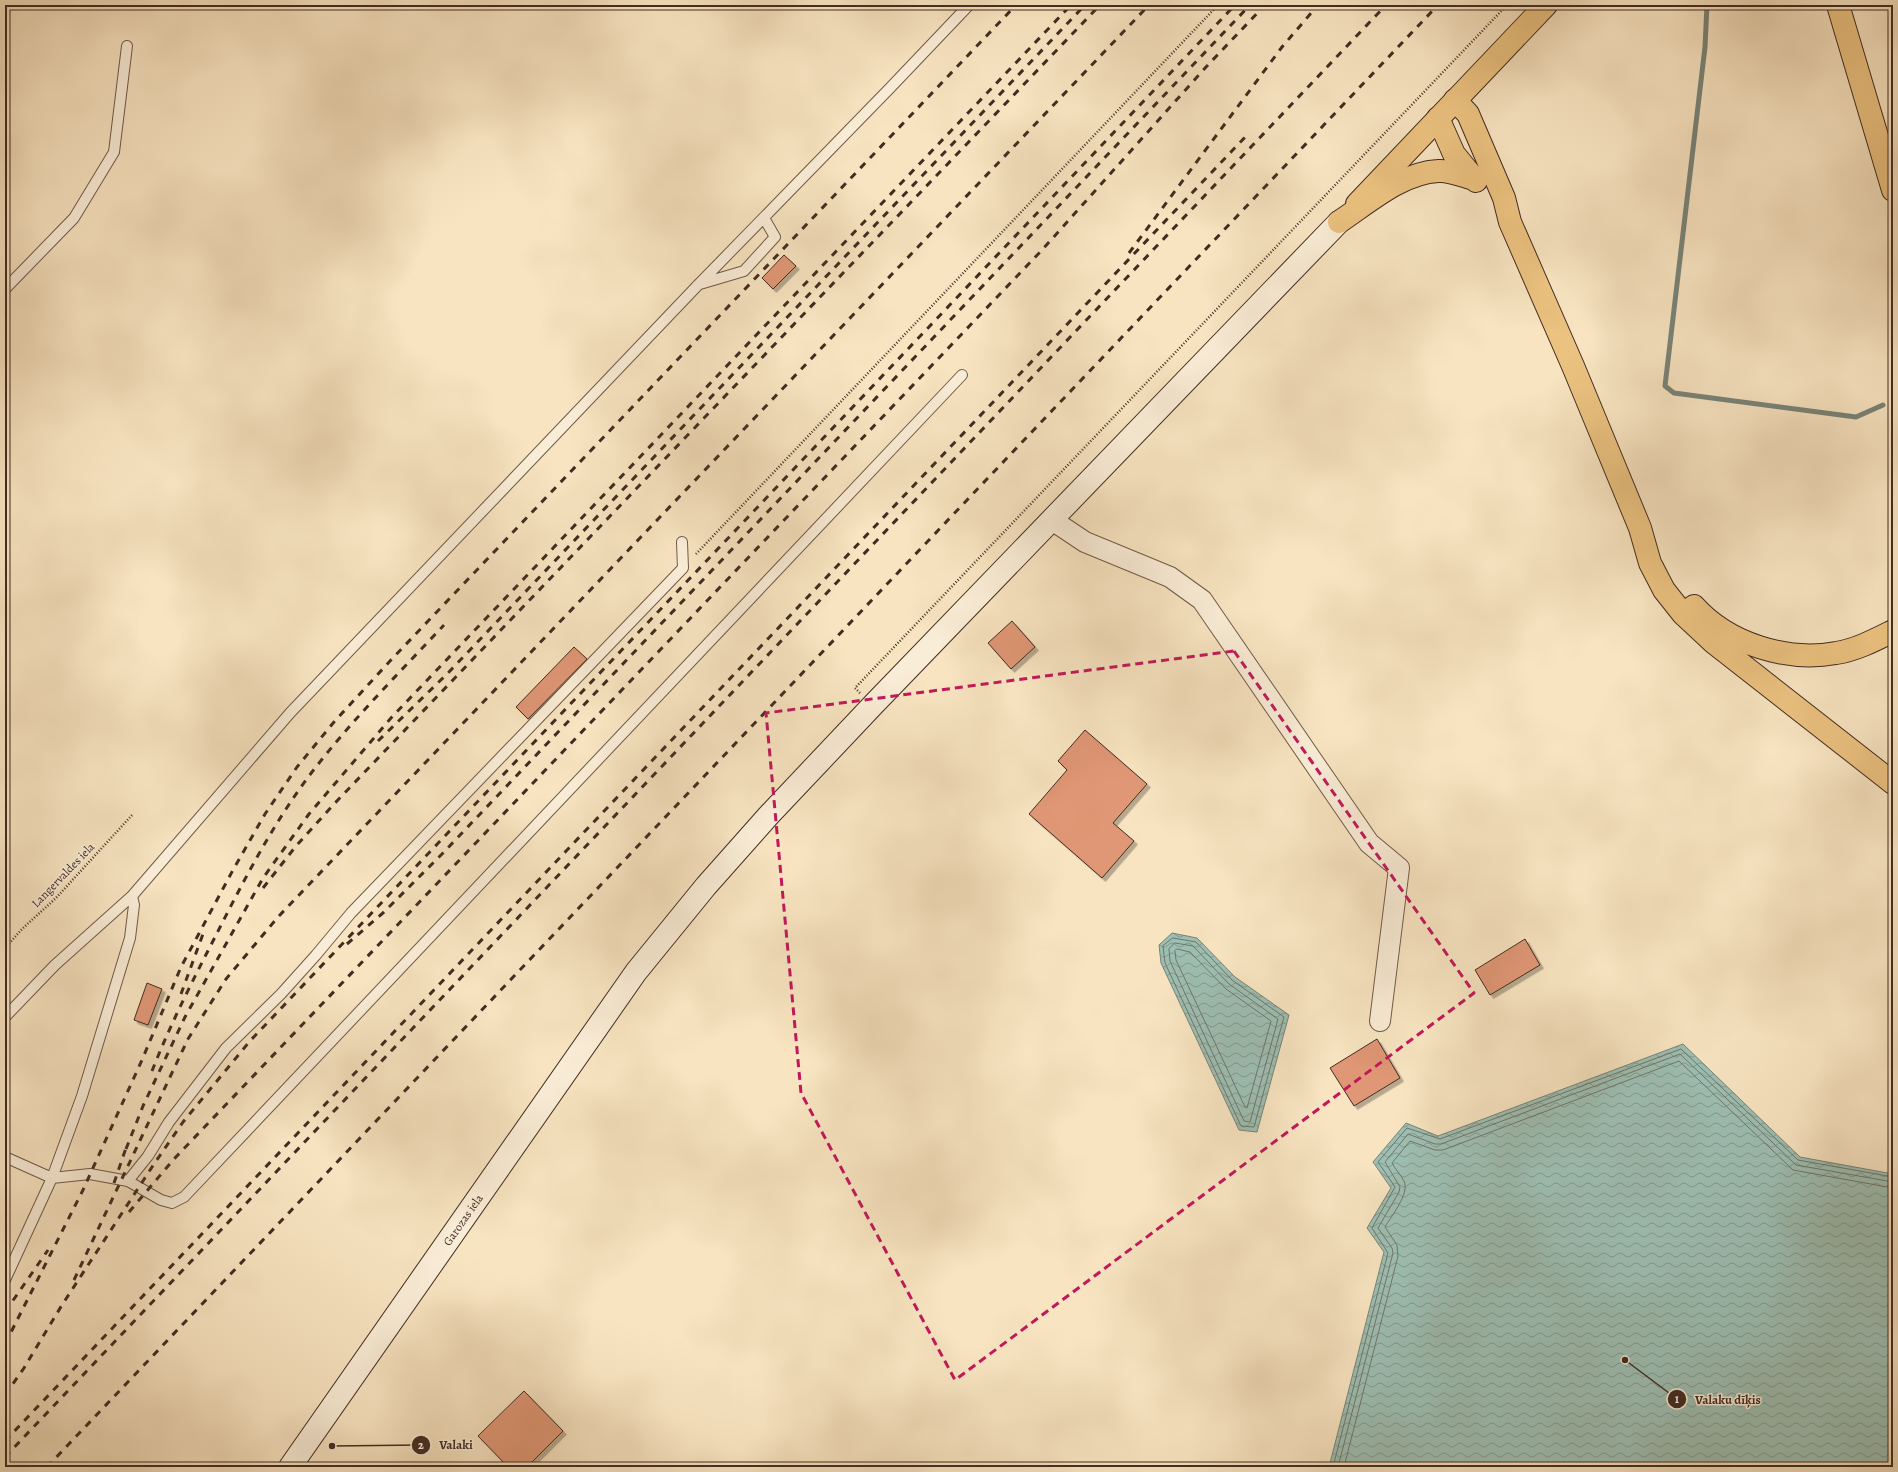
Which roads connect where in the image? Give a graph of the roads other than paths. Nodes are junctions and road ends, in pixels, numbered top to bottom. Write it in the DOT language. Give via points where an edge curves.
graph roads {
  1 [pos="969,5"];
  2 [pos="1546,5"];
  3 [pos="1838,5"];
  4 [pos="127,46"];
  5 [pos="1455,100"];
  6 [pos="1438,118"];
  7 [pos="1474,179"];
  8 [pos="1893,190"];
  9 [pos="764,218"];
  10 [pos="1339,222"];
  11 [pos="1510,222"];
  12 [pos="698,285"];
  13 [pos="5,289"];
  14 [pos="962,375"];
  15 [pos="1052,520"];
  16 [pos="1640,528"];
  17 [pos="682,542"];
  18 [pos="1893,631"];
  19 [pos="1893,783"];
  20 [pos="132,896"];
  21 [pos="5,1017"];
  22 [pos="1380,1021"];
  23 [pos="5,1157"];
  24 [pos="52,1178"];
  25 [pos="128,1181"];
  26 [pos="5,1280"];
  27 [pos="290,1467"];
  1 -- 9 [label="lane"];
  2 -- 5 [label="main road"];
  3 -- 8 [label="main road"];
  4 -- 13 [label="lane" via="114,152 74,218"];
  5 -- 6 [label="main road"];
  5 -- 11 [label="main road" via="1468,114 1504,198"];
  6 -- 7 [label="main road" via="1454,154"];
  6 -- 10 [label="main road"];
  7 -- 10 [label="main road" via="1439,170 1418,174 1392,187"];
  7 -- 11 [label="main road"];
  9 -- 12 [label="lane"];
  9 -- 12 [label="lane" via="774,237 744,271"];
  10 -- 15 [label="main road, Garozas iela"];
  11 -- 16 [label="main road"];
  12 -- 20 [label="lane" via="290,713"];
  14 -- 25 [label="lane" via="184,1197 172,1203 161,1200"];
  15 -- 22 [label="street" via="1085,542 1170,577 1202,600 1369,843 1399,868"];
  15 -- 27 [label="main road, Garozas iela" via="769,815 706,886 636,972"];
  16 -- 18 [label="main road" via="1676,586 1700,612 1724,630 1756,646 1783,654 1810,656 1837,653 1866,644"];
  16 -- 19 [label="main road" via="1650,563 1664,590 1682,614 1713,642"];
  17 -- 25 [label="lane" via="683,568 351,913 281,994 226,1048"];
  20 -- 21 [label="lane" via="55,965"];
  20 -- 24 [label="lane" via="134,905 130,938 82,1096"];
  23 -- 24 [label="lane"];
  24 -- 25 [label="lane" via="90,1174"];
  24 -- 26 [label="lane"];
}
